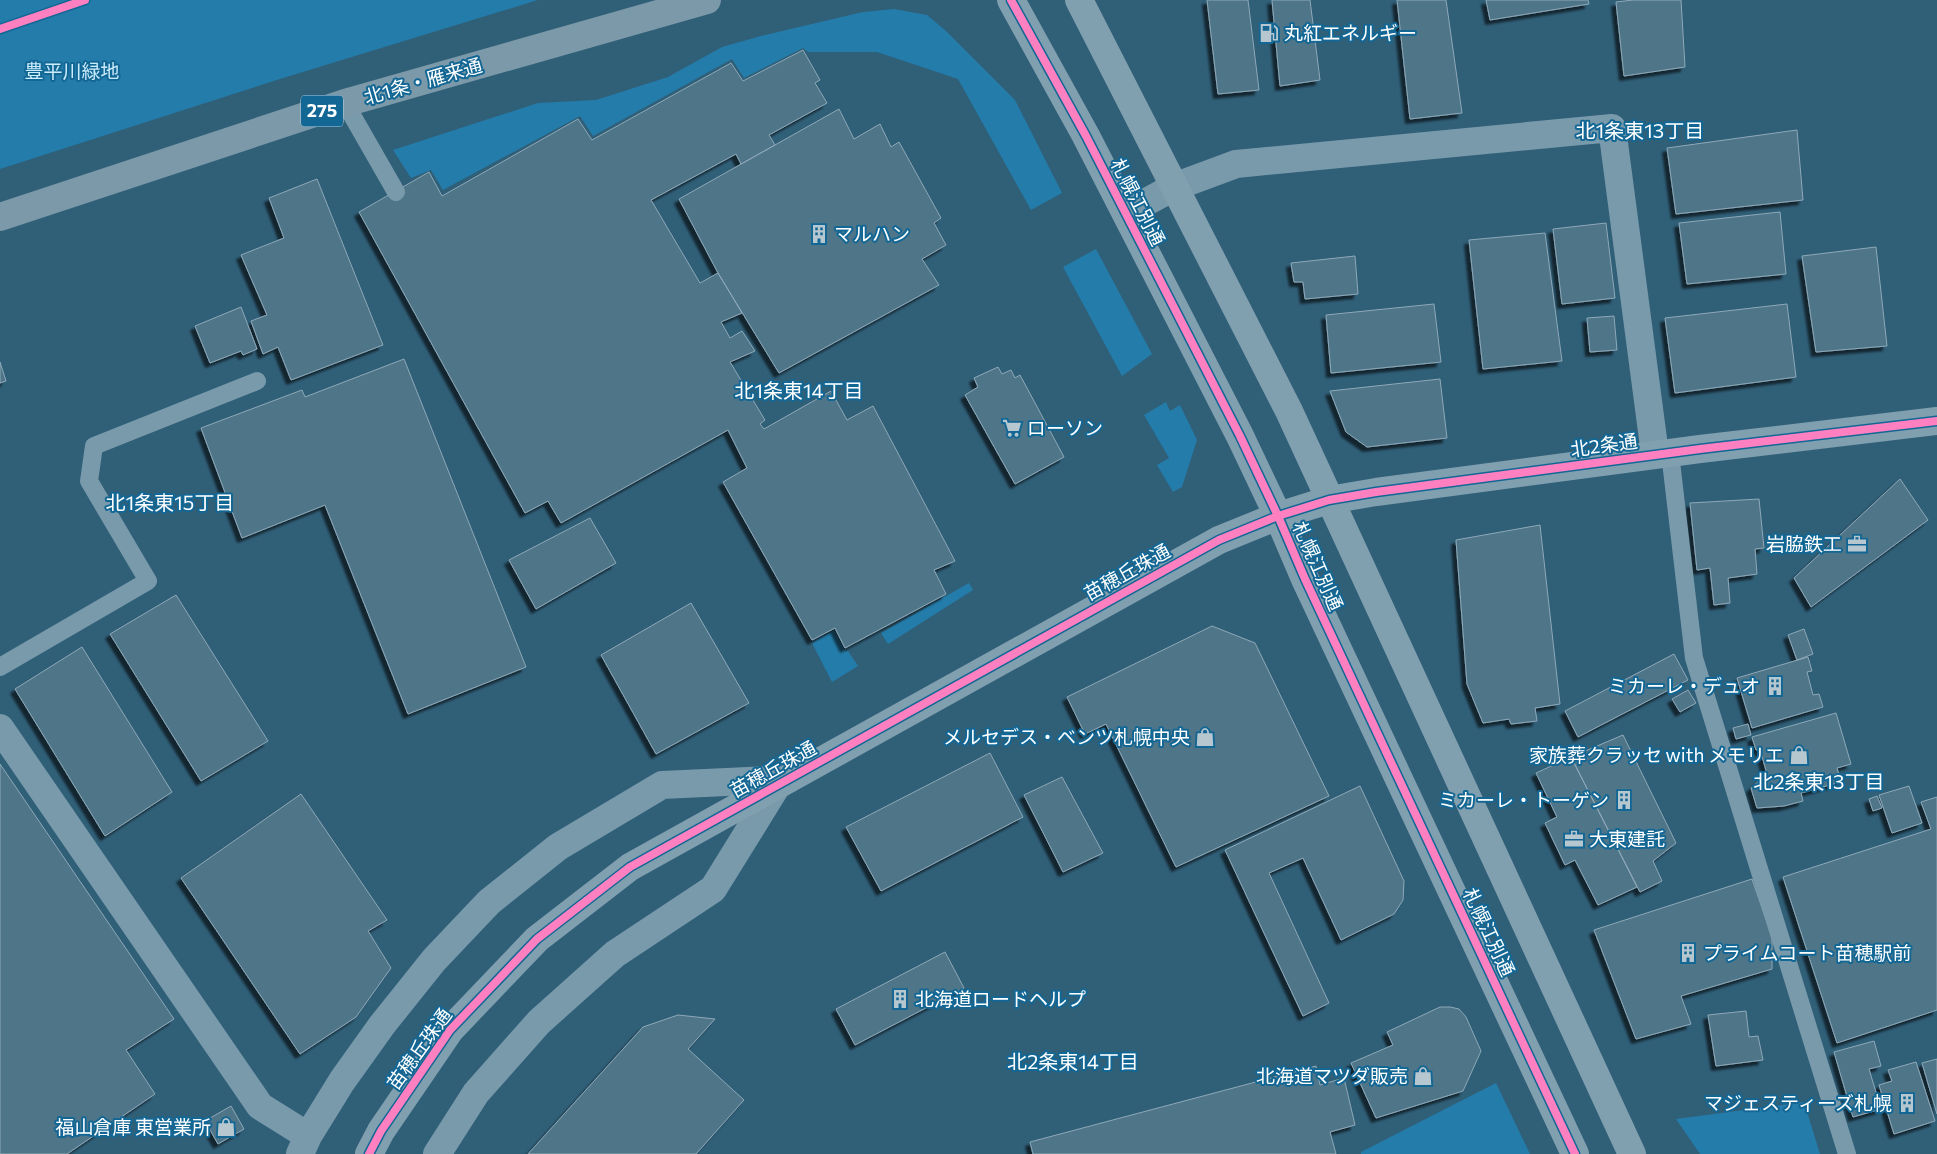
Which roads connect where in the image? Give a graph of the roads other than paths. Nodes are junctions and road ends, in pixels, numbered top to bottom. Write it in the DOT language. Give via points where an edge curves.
graph roads {
  1 [pos="707,0"];
  2 [pos="1011,0"];
  3 [pos="1078,0"];
  4 [pos="345,103"];
  5 [pos="1174,188"];
  6 [pos="396,192"];
  7 [pos="1126,213"];
  8 [pos="0,218"];
  9 [pos="257,382"];
  10 [pos="1937,420"];
  11 [pos="1663,454"];
  12 [pos="1330,500"];
  13 [pos="1278,516"];
  14 [pos="0,667"];
  15 [pos="0,728"];
  16 [pos="783,782"];
  17 [pos="304,1145"];
  18 [pos="369,1154"];
  19 [pos="436,1154"];
  20 [pos="1576,1154"];
  21 [pos="1632,1154"];
  22 [pos="1847,1154"];
  1 -- 4 [label="highway, 北1条・雁来通 / 275"];
  2 -- 7 [label="street, 札幌江別通"];
  3 -- 5 [label="street, 札幌江別通"];
  4 -- 6 [label="lane"];
  4 -- 8 [label="highway, 北1条・雁来通 / 275"];
  5 -- 7 [label="street"];
  5 -- 11 [label="street" via="1236,164 1612,128"];
  5 -- 12 [label="street, 札幌江別通"];
  7 -- 13 [label="street, 札幌江別通"];
  9 -- 14 [label="lane" via="94,446 89,481 148,581"];
  10 -- 11 [label="street, 北2条通"];
  11 -- 12 [label="street, 北2条通"];
  11 -- 22 [label="lane" via="1694,658"];
  12 -- 13 [label="street, 北2条通"];
  12 -- 21 [label="street, 札幌江別通"];
  13 -- 16 [label="street, 苗穂丘珠通" via="1219,540"];
  13 -- 20 [label="street, 札幌江別通" via="1304,579"];
  15 -- 17 [label="street" via="260,1106"];
  16 -- 17 [label="street" via="662,785 558,847 489,902 434,960 347,1073"];
  16 -- 18 [label="street, 苗穂丘珠通" via="630,867 537,939 450,1030 381,1131"];
  16 -- 19 [label="street" via="713,889 615,954 539,1022 476,1093"];
}
